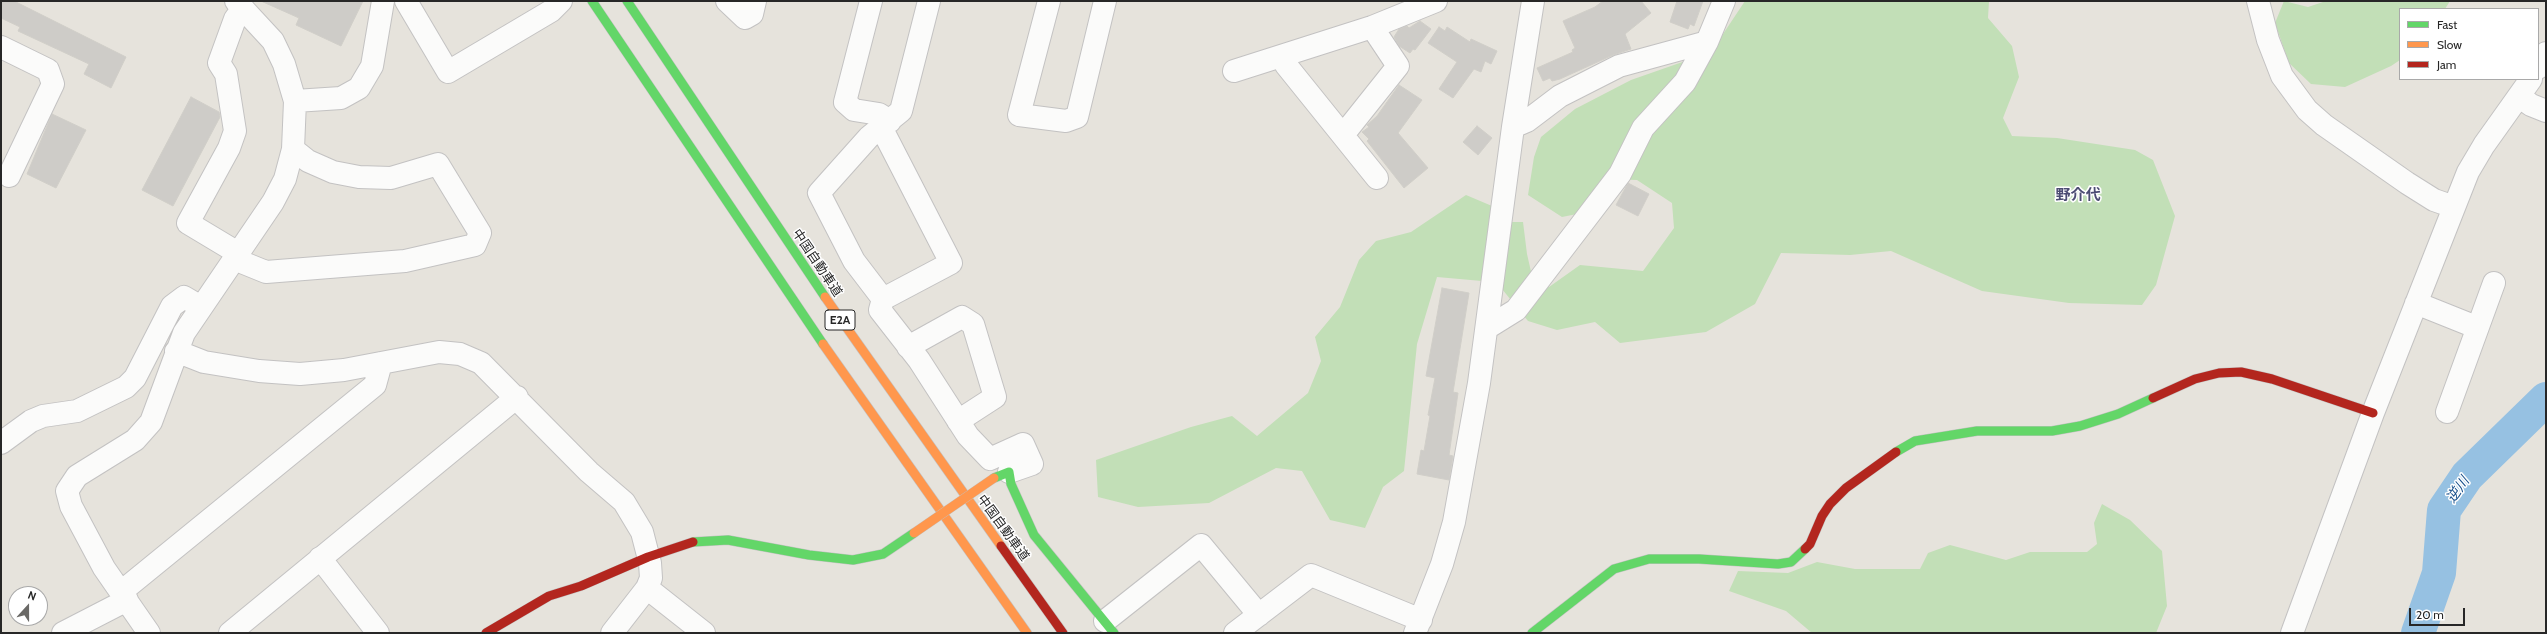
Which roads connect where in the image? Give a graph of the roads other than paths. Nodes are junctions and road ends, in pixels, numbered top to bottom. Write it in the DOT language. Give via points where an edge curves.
graph roads {
  1 [pos="383,1"];
  2 [pos="406,1"];
  3 [pos="562,1"];
  4 [pos="592,1"];
  5 [pos="627,1"];
  6 [pos="727,1"];
  7 [pos="755,1"];
  8 [pos="871,1"];
  9 [pos="929,1"];
  10 [pos="1049,1"];
  11 [pos="1105,1"];
  12 [pos="1436,1"];
  13 [pos="1533,1"];
  14 [pos="1724,1"];
  15 [pos="2258,1"];
  16 [pos="239,4"];
  17 [pos="1372,27"];
  18 [pos="1707,42"];
  19 [pos="1,47"];
  20 [pos="2546,53"];
  21 [pos="1282,56"];
  22 [pos="2539,66"];
  23 [pos="1234,71"];
  24 [pos="2526,88"];
  25 [pos="295,101"];
  26 [pos="2546,111"];
  27 [pos="886,124"];
  28 [pos="1514,127"];
  29 [pos="1344,135"];
  30 [pos="293,150"];
  31 [pos="9,176"];
  32 [pos="1378,178"];
  33 [pos="2454,207"];
  34 [pos="236,256"];
  35 [pos="2494,283"];
  36 [pos="883,299"];
  37 [pos="2416,303"];
  38 [pos="201,307"];
  39 [pos="2476,327"];
  40 [pos="1487,328"];
  41 [pos="908,347"];
  42 [pos="176,351"];
  43 [pos="381,363"];
  44 [pos="516,397"];
  45 [pos="2446,412"];
  46 [pos="2373,413"];
  47 [pos="958,421"];
  48 [pos="1,443"];
  49 [pos="1001,475"];
  50 [pos="648,557"];
  51 [pos="320,558"];
  52 [pos="647,588"];
  53 [pos="124,596"];
  54 [pos="1259,615"];
  55 [pos="1109,627"];
  56 [pos="1418,627"];
  57 [pos="64,633"];
  58 [pos="149,633"];
  59 [pos="230,633"];
  60 [pos="378,633"];
  61 [pos="486,633"];
  62 [pos="612,633"];
  63 [pos="704,633"];
  64 [pos="1027,633"];
  65 [pos="1063,633"];
  66 [pos="1235,633"];
  67 [pos="1532,633"];
  68 [pos="2292,633"];
  1 -- 25 [label="street" via="372,66 359,88 341,98"];
  2 -- 3 [label="street" via="448,72 551,11"];
  4 -- 64 [label="main road, E2A" via="816,334"];
  5 -- 65 [label="main road, 中国自動車道 / E2A" via="838,317"];
  6 -- 7 [label="street" via="745,18 752,14"];
  8 -- 27 [label="street" via="845,102 854,110 879,114"];
  9 -- 27 [label="street" via="901,111"];
  10 -- 11 [label="street" via="1019,116 1066,121 1077,117"];
  12 -- 17 [label="street"];
  13 -- 28 [label="street"];
  14 -- 18 [label="street"];
  15 -- 33 [label="street" via="2268,40 2282,76 2307,110 2324,125 2407,183 2434,200"];
  16 -- 25 [label="street" via="273,41 284,64"];
  16 -- 34 [label="street" via="219,63 226,74 235,131 229,148 188,223"];
  17 -- 21 [label="street"];
  17 -- 29 [label="street" via="1398,66"];
  18 -- 28 [label="street" via="1619,66 1560,96 1527,121"];
  18 -- 40 [label="street" via="1685,82 1643,128 1620,174 1516,310"];
  19 -- 31 [label="street" via="48,70 54,84"];
  20 -- 22 [label="street"];
  21 -- 23 [label="street"];
  21 -- 29 [label="street" via="1286,66"];
  24 -- 26 [label="street"];
  24 -- 33 [label="street" via="2484,145 2468,172"];
  25 -- 30 [label="street"];
  27 -- 36 [label="street" via="819,193 854,261"];
  27 -- 36 [label="street" via="951,263"];
  28 -- 40 [label="street"];
  29 -- 32 [label="street"];
  30 -- 34 [label="street" via="285,179 273,202"];
  30 -- 34 [label="street" via="308,161 333,172 359,177 391,178 438,164 480,234 475,245 405,261 266,272"];
  33 -- 37 [label="street"];
  34 -- 38 [label="street"];
  35 -- 39 [label="street"];
  36 -- 41 [label="street" via="880,310"];
  37 -- 39 [label="street"];
  37 -- 46 [label="street"];
  38 -- 42 [label="street"];
  38 -- 48 [label="street" via="184,297 172,306 135,378 126,387 77,411 43,416 30,421"];
  39 -- 45 [label="street"];
  40 -- 56 [label="street" via="1454,522 1442,564"];
  41 -- 47 [label="street"];
  41 -- 47 [label="street" via="962,317 973,324 995,397"];
  42 -- 43 [label="street" via="204,362 259,371 300,374"];
  42 -- 53 [label="street" via="151,422 135,440 77,476 67,490 78,520 104,568"];
  43 -- 44 [label="street" via="439,352 460,354 481,363"];
  43 -- 53 [label="street" via="375,385"];
  44 -- 50 [label="street" via="589,472 624,502 642,532"];
  44 -- 51 [label="street"];
  46 -- 67 [label="main road" via="2272,379 2240,372 2219,373 2195,379 2118,414 2080,426 2052,431 1978,431 1915,441 1902,447 1881,465 1846,488 1822,516 1810,544 1791,562 1772,564 1699,559 1649,559 1614,570"];
  46 -- 68 [label="street"];
  47 -- 49 [label="street" via="968,436 990,459 1023,444 1032,464"];
  49 -- 50 [label="main road, bridge" via="883,554 853,560 809,555 728,540 692,542"];
  49 -- 55 [label="main road" via="1011,484 1034,535"];
  50 -- 52 [label="street" via="651,578"];
  50 -- 61 [label="main road" via="581,586 549,596"];
  51 -- 59 [label="street"];
  51 -- 60 [label="street"];
  52 -- 62 [label="street"];
  52 -- 63 [label="street"];
  53 -- 57 [label="street"];
  53 -- 58 [label="street"];
  54 -- 55 [label="street" via="1200,545"];
  54 -- 56 [label="street" via="1311,575"];
  54 -- 66 [label="street"];
}
